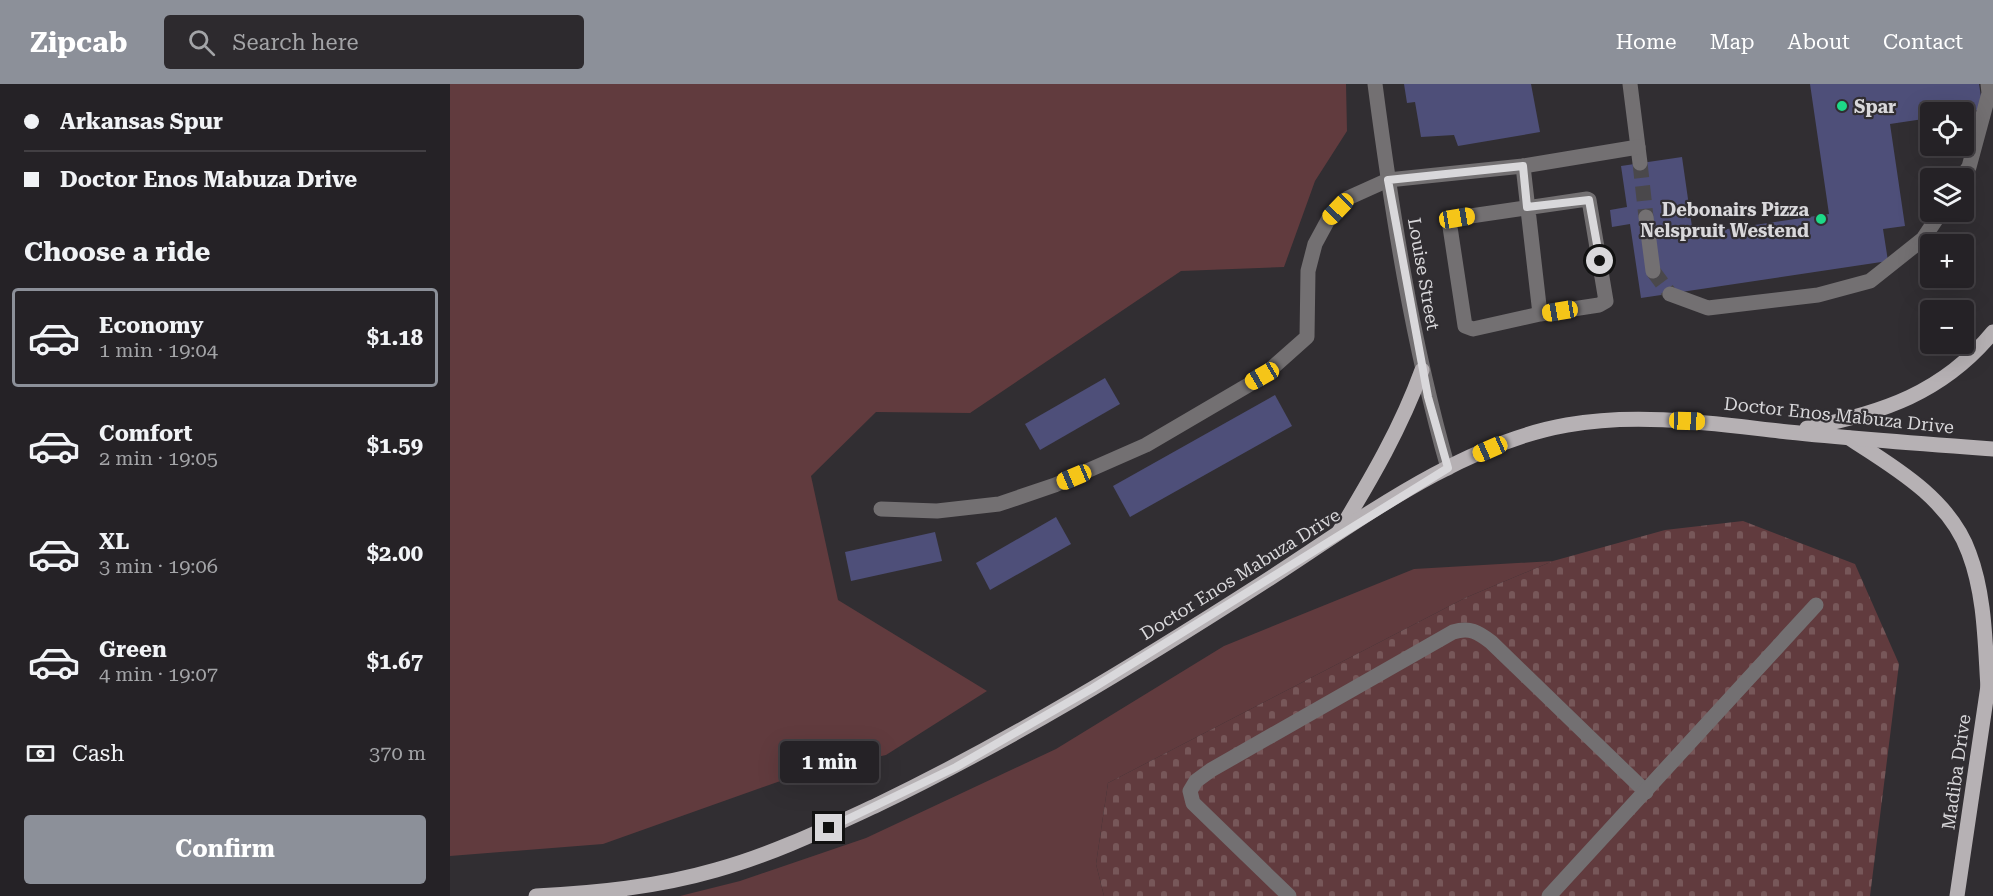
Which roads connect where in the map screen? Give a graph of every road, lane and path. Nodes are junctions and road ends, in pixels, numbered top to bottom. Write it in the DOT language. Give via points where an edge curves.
graph roads {
  1 [pos="1375,84"];
  2 [pos="1629,84"];
  3 [pos="1988,84"];
  4 [pos="1638,147"];
  5 [pos="1640,163"];
  6 [pos="1523,166"];
  7 [pos="1968,168"];
  8 [pos="1388,180"];
  9 [pos="1527,207"];
  10 [pos="1646,217"];
  11 [pos="1934,222"];
  12 [pos="1653,271"];
  13 [pos="1670,294"];
  14 [pos="1540,315"];
  15 [pos="1993,332"];
  16 [pos="1422,370"];
  17 [pos="1790,432"];
  18 [pos="1846,437"];
  19 [pos="1993,449"];
  20 [pos="1448,468"];
  21 [pos="881,509"];
  22 [pos="1338,535"];
  23 [pos="1816,605"];
  24 [pos="1993,653"];
  25 [pos="1988,688"];
  26 [pos="1646,792"];
  27 [pos="536,896"];
  28 [pos="1289,896"];
  29 [pos="1549,896"];
  30 [pos="1957,896"];
  1 -- 8 [label="street, Louise Street"];
  2 -- 4 [label="street"];
  3 -- 7 [label="street" via="1989,93"];
  4 -- 5 [label="street"];
  4 -- 6 [label="street"];
  6 -- 8 [label="street"];
  6 -- 9 [label="street"];
  8 -- 16 [label="street, Louise Street"];
  8 -- 21 [label="street" via="1348,198 1328,220 1315,244 1308,271 1307,337 1262,376 1146,445 1055,485 999,504 937,511"];
  9 -- 14 [label="street"];
  9 -- 14 [label="street" via="1589,200 1606,301"];
  9 -- 14 [label="street" via="1457,218 1450,227 1466,326 1473,329"];
  10 -- 12 [label="street"];
  11 -- 13 [label="street" via="1923,239 1870,280 1818,295 1708,308"];
  15 -- 17 [label="main road" via="1976,353 1909,400 1863,417"];
  16 -- 20 [label="street, Louise Street"];
  16 -- 22 [label="main road" via="1386,454"];
  17 -- 18 [label="main road, Doctor Enos Mabuza Drive"];
  17 -- 20 [label="main road, Doctor Enos Mabuza Drive" via="1642,419 1568,425 1511,440"];
  18 -- 19 [label="main road, Doctor Enos Mabuza Drive"];
  18 -- 25 [label="main road" via="1913,481 1956,528 1969,551 1976,576"];
  20 -- 22 [label="main road, Doctor Enos Mabuza Drive"];
  22 -- 27 [label="main road, Doctor Enos Mabuza Drive" via="1112,677 967,761 829,828 716,870 612,892"];
  23 -- 26 [label="street"];
  24 -- 25 [label="main road, Madiba Drive"];
  25 -- 30 [label="main road, Madiba Drive"];
  26 -- 28 [label="street" via="1491,642 1466,628 1196,781 1190,791 1193,802"];
  26 -- 29 [label="street"];
}
